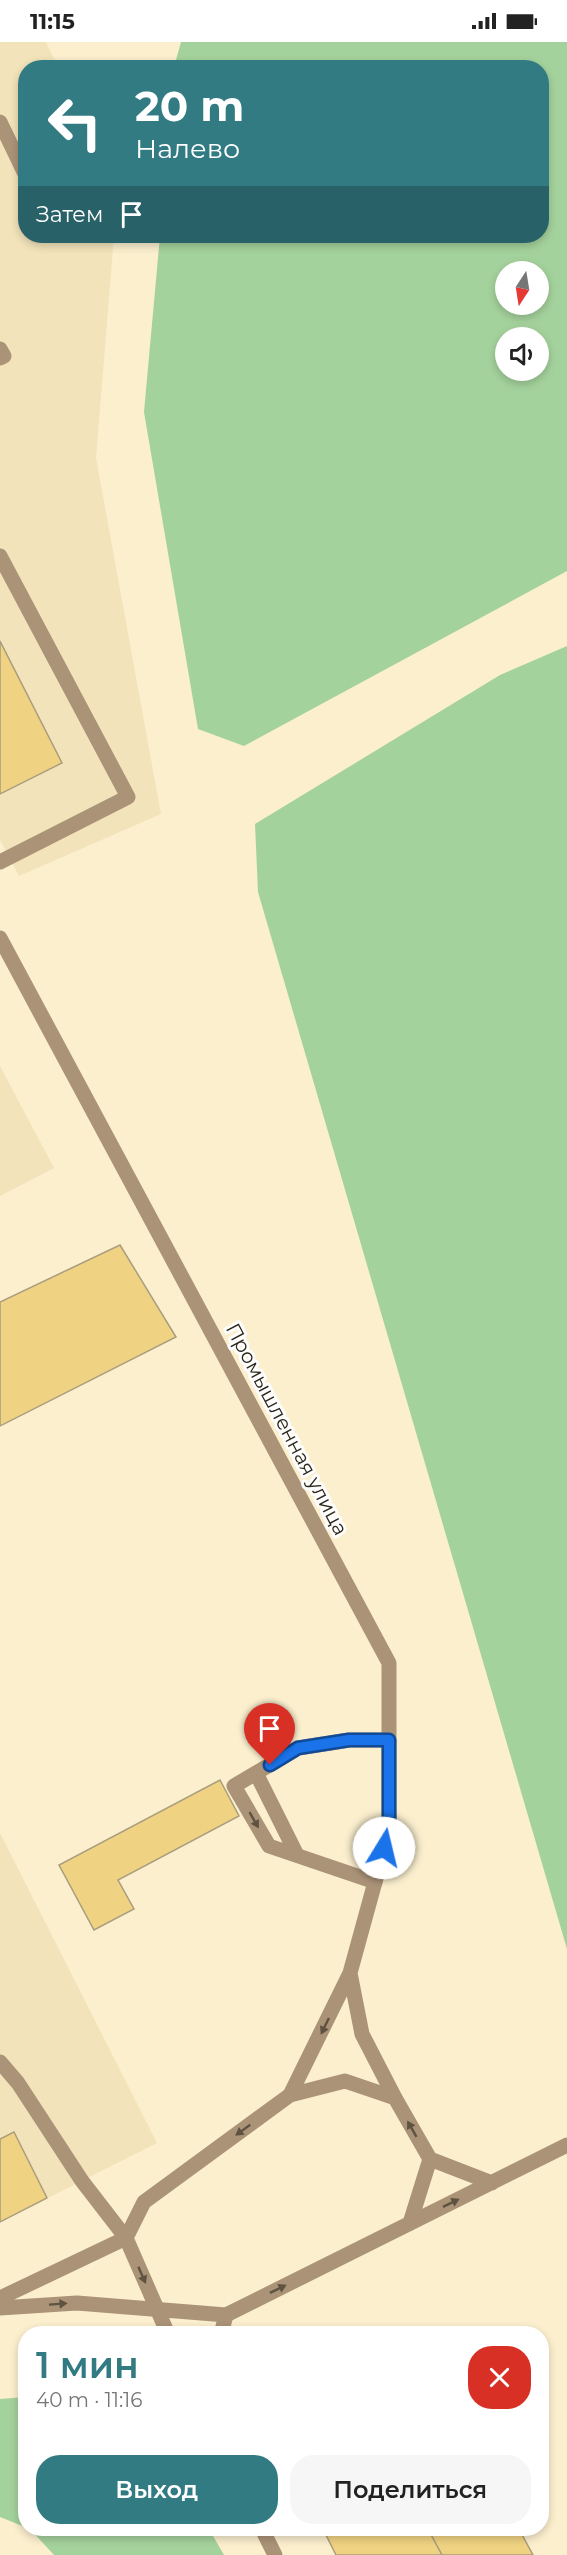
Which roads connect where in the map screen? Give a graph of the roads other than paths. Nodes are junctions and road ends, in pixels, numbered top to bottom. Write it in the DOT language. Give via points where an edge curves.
graph roads {
  1 [pos="0,122"];
  2 [pos="18,159"];
  3 [pos="0,349"];
  4 [pos="0,358"];
  5 [pos="0,556"];
  6 [pos="0,862"];
  7 [pos="0,938"];
  8 [pos="389,1740"];
  9 [pos="256,1773"];
  10 [pos="297,1855"];
  11 [pos="375,1882"];
  12 [pos="350,1973"];
  13 [pos="0,2062"];
  14 [pos="290,2095"];
  15 [pos="395,2098"];
  16 [pos="567,2145"];
  17 [pos="430,2159"];
  18 [pos="492,2183"];
  19 [pos="410,2223"];
  20 [pos="126,2238"];
  21 [pos="0,2298"];
  22 [pos="0,2308"];
  23 [pos="158,2311"];
  24 [pos="226,2315"];
  25 [pos="165,2326"];
  26 [pos="223,2326"];
  27 [pos="265,2536"];
  28 [pos="275,2555"];
  1 -- 2 [label="street"];
  3 -- 4 [label="street" via="4,356"];
  5 -- 6 [label="street" via="128,797"];
  7 -- 8 [label="street, Промышленная улица" via="389,1663"];
  8 -- 9 [label="street" via="349,1740 298,1748"];
  8 -- 11 [label="street, Промышленная улица" via="389,1831"];
  9 -- 10 [label="street"];
  9 -- 10 [label="street, one-way" via="234,1786 269,1846"];
  10 -- 11 [label="street"];
  11 -- 12 [label="street, Промышленная улица"];
  12 -- 14 [label="street, Промышленная улица, one-way"];
  12 -- 15 [label="street" via="362,2034"];
  13 -- 20 [label="street"];
  14 -- 15 [label="street" via="345,2081"];
  14 -- 20 [label="street, one-way" via="144,2202"];
  17 -- 15 [label="street, one-way"];
  16 -- 18 [label="street"];
  17 -- 18 [label="street"];
  17 -- 19 [label="street"];
  19 -- 18 [label="street, one-way"];
  24 -- 19 [label="street, one-way"];
  20 -- 21 [label="street"];
  20 -- 23 [label="street, one-way"];
  22 -- 23 [label="street, one-way" via="77,2303"];
  23 -- 24 [label="street"];
  23 -- 25 [label="street"];
  24 -- 26 [label="street"];
  27 -- 28 [label="street"];
}
